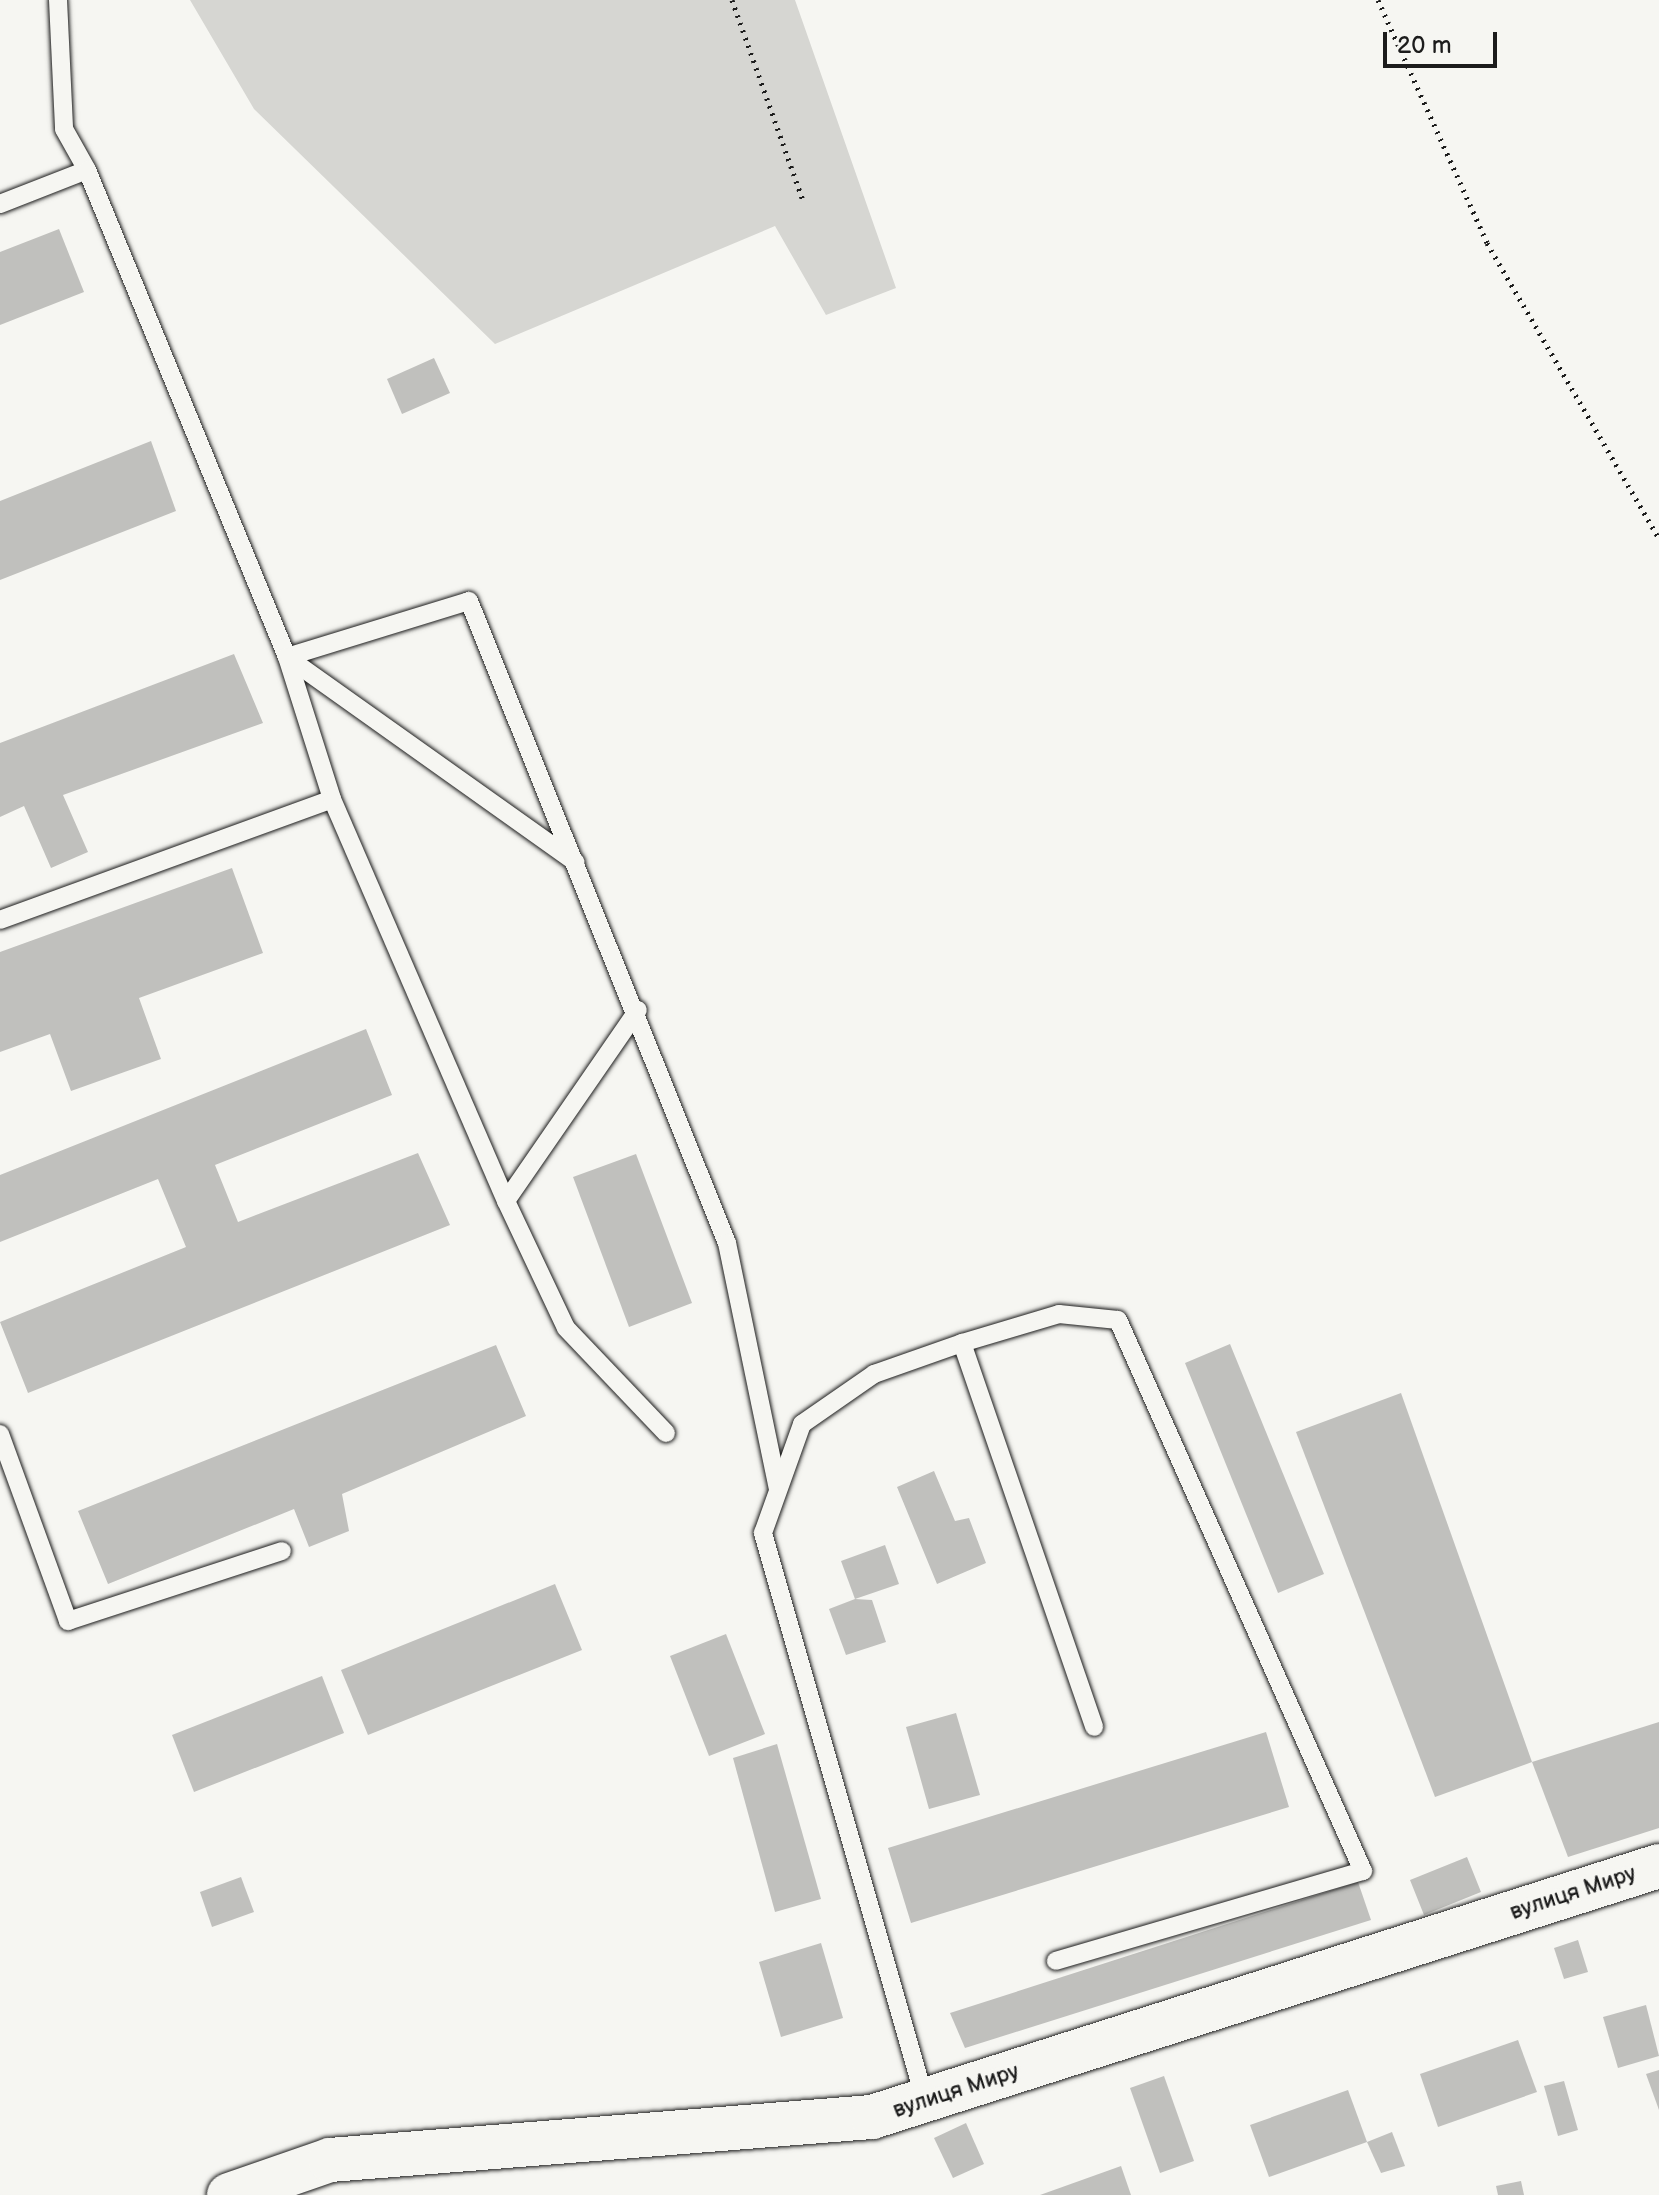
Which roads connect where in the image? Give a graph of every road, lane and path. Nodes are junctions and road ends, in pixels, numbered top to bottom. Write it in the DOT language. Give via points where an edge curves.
graph roads {
  1 [pos="58,0"];
  2 [pos="732,0"];
  3 [pos="1378,0"];
  4 [pos="87,170"];
  5 [pos="804,203"];
  6 [pos="0,204"];
  7 [pos="1659,539"];
  8 [pos="287,657"];
  9 [pos="332,799"];
  10 [pos="577,863"];
  11 [pos="0,920"];
  12 [pos="638,1010"];
  13 [pos="506,1201"];
  14 [pos="962,1343"];
  15 [pos="666,1433"];
  16 [pos="0,1434"];
  17 [pos="778,1489"];
  18 [pos="282,1551"];
  19 [pos="1094,1727"];
  20 [pos="1659,1866"];
  21 [pos="1056,1961"];
  22 [pos="925,2100"];
  23 [pos="229,2195"];
  1 -- 4 [label="lane" via="64,129"];
  2 -- 5 [label="path"];
  3 -- 7 [label="path" via="1487,243"];
  4 -- 6 [label="lane"];
  4 -- 8 [label="lane"];
  8 -- 9 [label="lane"];
  8 -- 10 [label="lane"];
  8 -- 10 [label="lane" via="469,601"];
  9 -- 11 [label="lane"];
  9 -- 13 [label="lane"];
  10 -- 12 [label="lane"];
  12 -- 13 [label="lane"];
  12 -- 17 [label="lane" via="727,1243"];
  13 -- 15 [label="lane" via="566,1328"];
  14 -- 17 [label="lane" via="874,1374 802,1424"];
  14 -- 19 [label="lane"];
  14 -- 21 [label="lane" via="1059,1314 1118,1320 1363,1871"];
  16 -- 18 [label="lane" via="68,1621"];
  17 -- 22 [label="lane" via="763,1533"];
  20 -- 22 [label="street, вулиця Миру"];
  22 -- 23 [label="street, вулиця Миру" via="872,2117 330,2160"];
}
